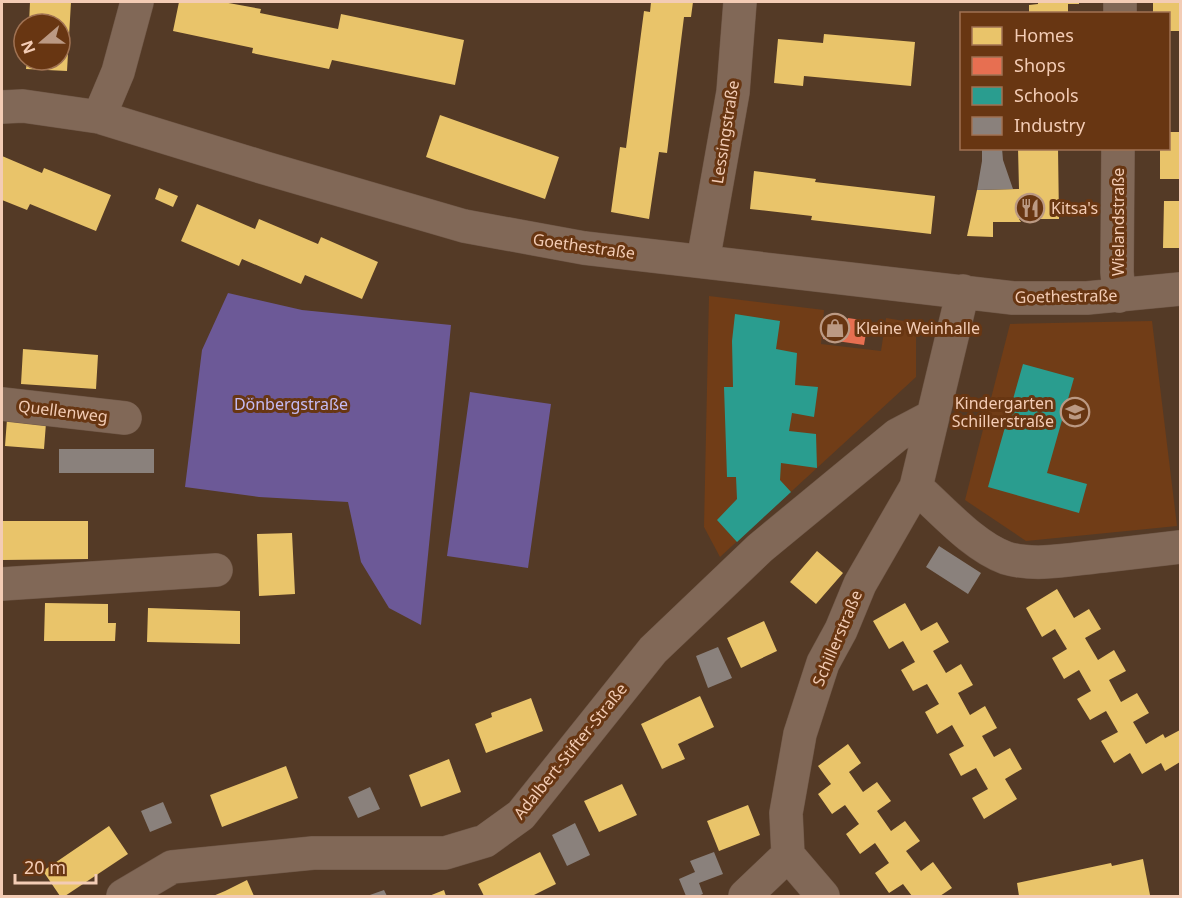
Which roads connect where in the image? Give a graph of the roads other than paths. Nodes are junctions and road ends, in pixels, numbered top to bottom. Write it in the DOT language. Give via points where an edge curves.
graph roads {
  1 [pos="137,2"];
  2 [pos="740,2"];
  3 [pos="2,107"];
  4 [pos="99,117"];
  5 [pos="1118,150"];
  6 [pos="704,261"];
  7 [pos="1180,289"];
  8 [pos="963,291"];
  9 [pos="1119,296"];
  10 [pos="2,404"];
  11 [pos="933,416"];
  12 [pos="125,418"];
  13 [pos="916,487"];
  14 [pos="1180,547"];
  15 [pos="216,570"];
  16 [pos="2,584"];
  17 [pos="788,855"];
  18 [pos="123,897"];
  19 [pos="745,897"];
  20 [pos="823,897"];
  1 -- 4 [label="street"];
  2 -- 6 [label="street, Lessingstraße" via="733,93"];
  3 -- 4 [label="street, Goethestraße" via="23,106"];
  4 -- 6 [label="street, Goethestraße" via="464,226 584,248"];
  5 -- 9 [label="street, Wielandstraße"];
  6 -- 8 [label="street, Goethestraße"];
  7 -- 9 [label="street, Goethestraße"];
  8 -- 9 [label="street, Goethestraße" via="1013,298"];
  8 -- 11 [label="street, Schillerstraße"];
  10 -- 12 [label="street, Quellenweg"];
  11 -- 13 [label="street, Schillerstraße"];
  11 -- 18 [label="street, Adalbert-Stifter-Straße" via="897,435 718,587 653,650 521,815 485,841 445,853 313,853 172,867"];
  13 -- 14 [label="street" via="980,544 1025,562"];
  13 -- 17 [label="street, Schillerstraße" via="860,584 823,663 800,734 786,813"];
  15 -- 16 [label="street"];
  17 -- 19 [label="street"];
  17 -- 20 [label="street"];
}
